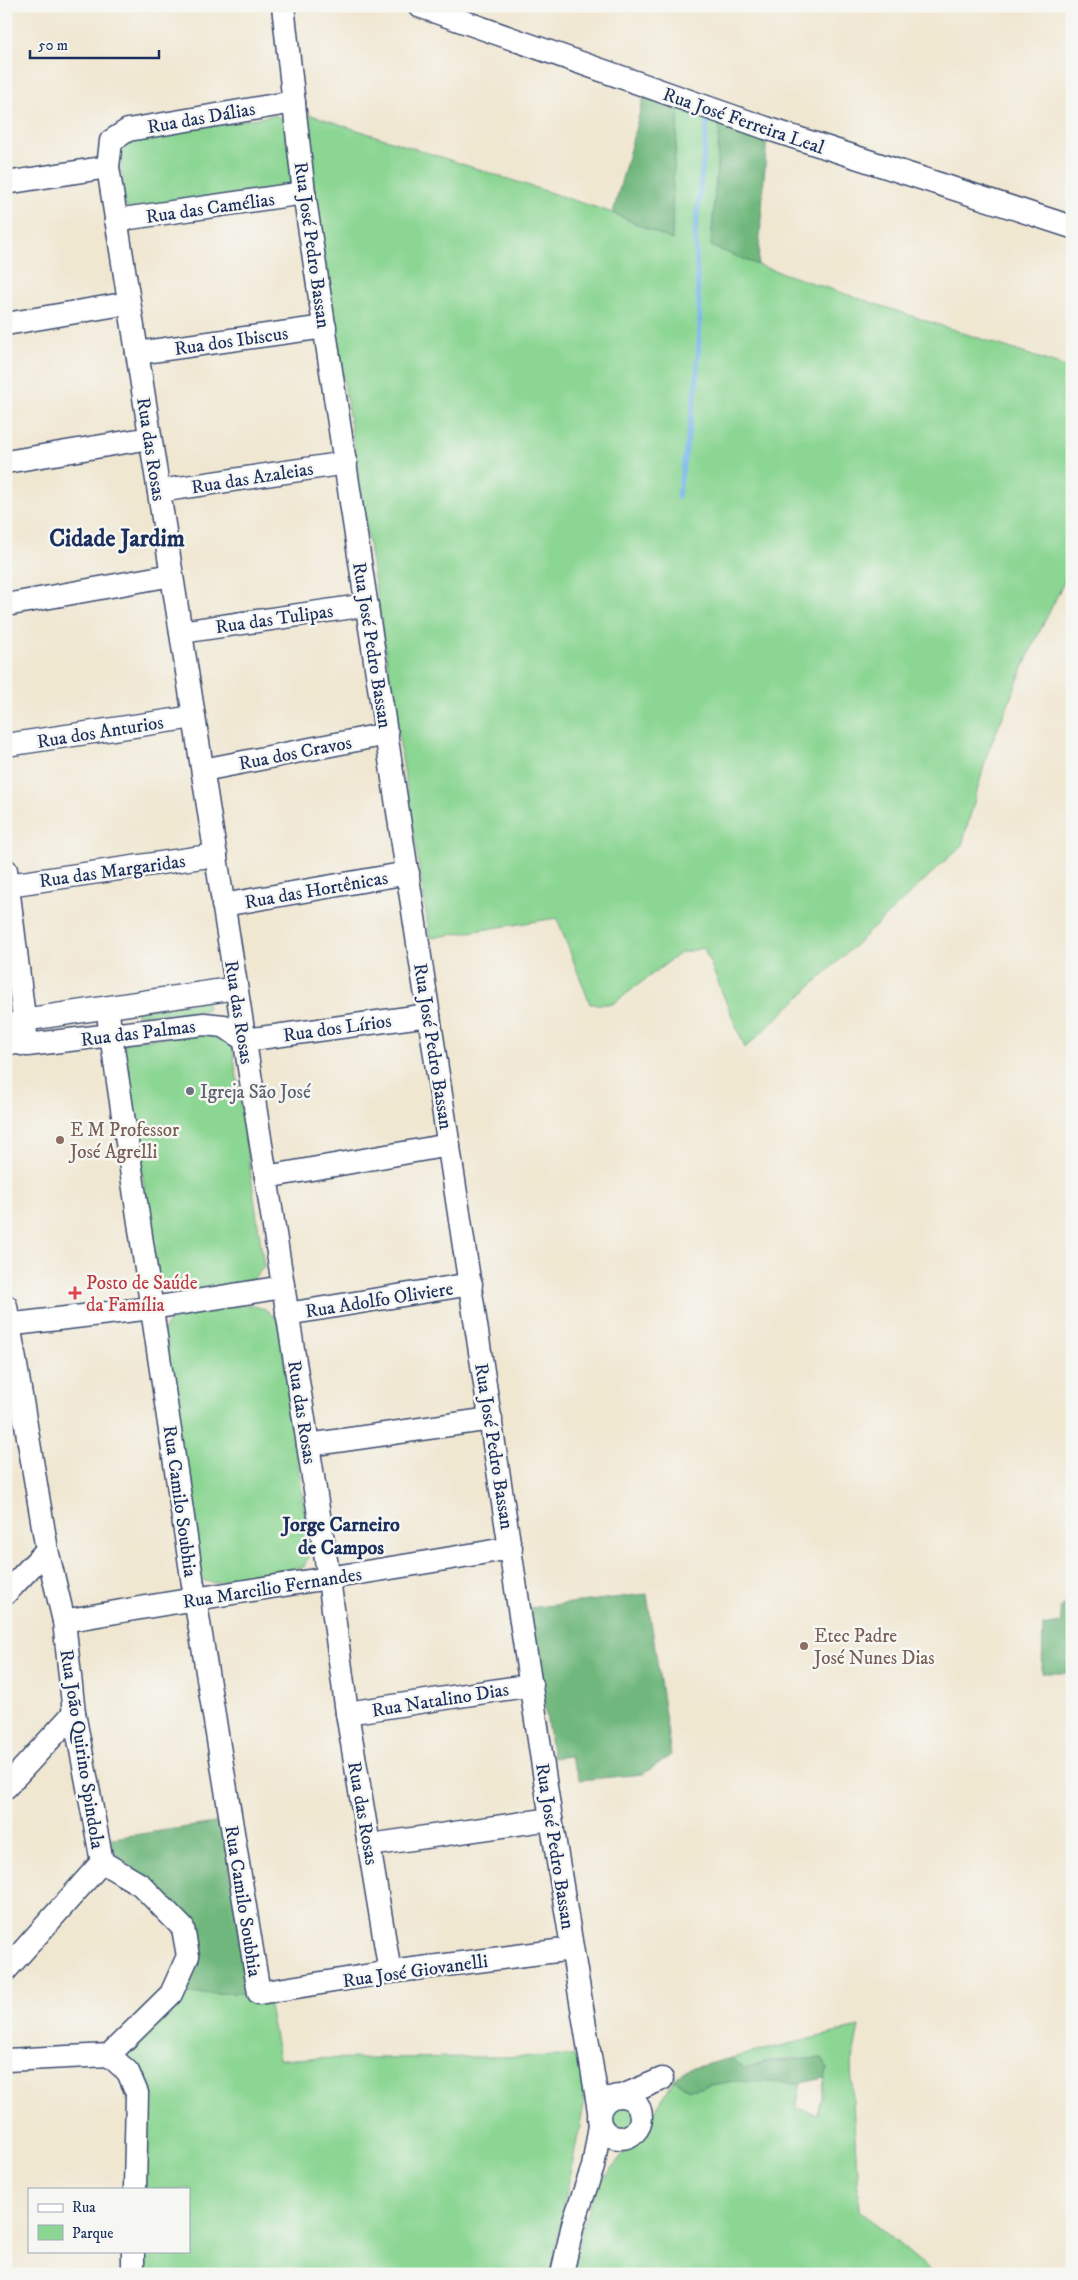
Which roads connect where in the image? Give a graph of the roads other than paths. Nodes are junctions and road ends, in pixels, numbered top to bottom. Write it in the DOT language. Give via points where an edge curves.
graph roads {
  1 [pos="283,6"];
  2 [pos="419,6"];
  3 [pos="294,102"];
  4 [pos="111,141"];
  5 [pos="108,167"];
  6 [pos="6,183"];
  7 [pos="304,193"];
  8 [pos="116,220"];
  9 [pos="1072,227"];
  10 [pos="129,303"];
  11 [pos="6,324"];
  12 [pos="325,327"];
  13 [pos="137,353"];
  14 [pos="150,438"];
  15 [pos="6,462"];
  16 [pos="346,463"];
  17 [pos="159,491"];
  18 [pos="172,575"];
  19 [pos="6,605"];
  20 [pos="367,605"];
  21 [pos="181,632"];
  22 [pos="194,717"];
  23 [pos="387,734"];
  24 [pos="6,745"];
  25 [pos="203,770"];
  26 [pos="216,855"];
  27 [pos="408,873"];
  28 [pos="7,878"];
  29 [pos="224,905"];
  30 [pos="236,988"];
  31 [pos="106,1008"];
  32 [pos="429,1015"];
  33 [pos="15,1024"];
  34 [pos="111,1036"];
  35 [pos="245,1040"];
  36 [pos="17,1043"];
  37 [pos="449,1145"];
  38 [pos="266,1176"];
  39 [pos="470,1284"];
  40 [pos="283,1286"];
  41 [pos="152,1308"];
  42 [pos="288,1314"];
  43 [pos="7,1318"];
  44 [pos="14,1395"];
  45 [pos="491,1419"];
  46 [pos="308,1445"];
  47 [pos="510,1548"];
  48 [pos="47,1550"];
  49 [pos="329,1579"];
  50 [pos="6,1593"];
  51 [pos="195,1598"];
  52 [pos="64,1621"];
  53 [pos="532,1685"];
  54 [pos="74,1713"];
  55 [pos="348,1713"];
  56 [pos="6,1787"];
  57 [pos="552,1819"];
  58 [pos="370,1845"];
  59 [pos="102,1862"];
  60 [pos="572,1949"];
  61 [pos="6,1970"];
  62 [pos="390,1972"];
  63 [pos="259,1993"];
  64 [pos="109,2055"];
  65 [pos="6,2060"];
  66 [pos="607,2109"];
  67 [pos="641,2115"];
  68 [pos="135,2188"];
  69 [pos="133,2252"];
  70 [pos="133,2274"];
  71 [pos="562,2274"];
  1 -- 3 [label="street, Rua José Pedro Bassan"];
  2 -- 9 [label="street, Rua José Ferreira Leal" via="766,128"];
  3 -- 4 [label="street, Rua das Dálias" via="128,130"];
  3 -- 7 [label="street, Rua José Pedro Bassan"];
  4 -- 5 [label="street, Rua das Rosas"];
  5 -- 6 [label="street"];
  5 -- 8 [label="street, Rua das Rosas"];
  7 -- 8 [label="street, Rua das Camélias"];
  7 -- 12 [label="street, Rua José Pedro Bassan"];
  8 -- 10 [label="street, Rua das Rosas"];
  10 -- 11 [label="street"];
  10 -- 13 [label="street, Rua das Rosas"];
  12 -- 13 [label="street, Rua dos Ibiscus"];
  12 -- 16 [label="street, Rua José Pedro Bassan"];
  13 -- 14 [label="street, Rua das Rosas"];
  14 -- 15 [label="street"];
  14 -- 17 [label="street, Rua das Rosas"];
  16 -- 17 [label="street, Rua das Azaleias"];
  16 -- 20 [label="street, Rua José Pedro Bassan"];
  17 -- 18 [label="street, Rua das Rosas"];
  18 -- 19 [label="street"];
  18 -- 21 [label="street, Rua das Rosas"];
  20 -- 21 [label="street, Rua das Tulipas"];
  20 -- 23 [label="street, Rua José Pedro Bassan"];
  21 -- 22 [label="street, Rua das Rosas"];
  22 -- 24 [label="street, Rua dos Anturios"];
  22 -- 25 [label="street, Rua das Rosas"];
  23 -- 25 [label="street, Rua dos Cravos"];
  23 -- 27 [label="street, Rua José Pedro Bassan"];
  25 -- 26 [label="street, Rua das Rosas"];
  26 -- 28 [label="street, Rua das Margaridas"];
  26 -- 29 [label="street, Rua das Rosas"];
  27 -- 29 [label="street, Rua das Hortênicas"];
  27 -- 32 [label="street, Rua José Pedro Bassan"];
  28 -- 33 [label="street"];
  29 -- 30 [label="street, Rua das Rosas"];
  30 -- 31 [label="street, Rua das Palmas"];
  30 -- 35 [label="street, Rua das Rosas"];
  31 -- 33 [label="street, Rua das Palmas"];
  31 -- 34 [label="street, Rua Camilo Soubhia"];
  32 -- 35 [label="street, Rua dos Lírios"];
  32 -- 37 [label="street, Rua José Pedro Bassan"];
  33 -- 36 [label="street"];
  34 -- 35 [label="street, Rua das Palmas" via="204,1024 224,1026"];
  34 -- 36 [label="street, Rua das Palmas"];
  34 -- 41 [label="street, Rua Camilo Soubhia"];
  35 -- 38 [label="street, Rua das Rosas"];
  37 -- 38 [label="street"];
  37 -- 39 [label="street, Rua José Pedro Bassan"];
  38 -- 40 [label="street, Rua das Rosas"];
  39 -- 42 [label="street, Rua Adolfo Oliviere"];
  39 -- 45 [label="street, Rua José Pedro Bassan"];
  40 -- 41 [label="street"];
  40 -- 42 [label="street, Rua das Rosas"];
  41 -- 43 [label="street"];
  41 -- 51 [label="street, Rua Camilo Soubhia"];
  42 -- 46 [label="street, Rua das Rosas"];
  43 -- 44 [label="street, Rua João Quirino Spindola"];
  44 -- 48 [label="street, Rua João Quirino Spindola"];
  45 -- 46 [label="street"];
  45 -- 47 [label="street, Rua José Pedro Bassan"];
  46 -- 49 [label="street, Rua das Rosas"];
  47 -- 49 [label="street, Rua Marcilio Fernandes"];
  47 -- 53 [label="street, Rua José Pedro Bassan"];
  48 -- 50 [label="street"];
  48 -- 52 [label="street, Rua João Quirino Spindola"];
  49 -- 51 [label="street, Rua Marcilio Fernandes"];
  49 -- 55 [label="street, Rua das Rosas"];
  51 -- 52 [label="street, Rua Marcilio Fernandes"];
  51 -- 63 [label="street, Rua Camilo Soubhia"];
  52 -- 54 [label="street, Rua João Quirino Spindola"];
  53 -- 55 [label="street, Rua Natalino Dias"];
  53 -- 57 [label="street, Rua José Pedro Bassan"];
  54 -- 56 [label="street"];
  54 -- 59 [label="street, Rua João Quirino Spindola"];
  55 -- 58 [label="street, Rua das Rosas"];
  57 -- 58 [label="street"];
  57 -- 60 [label="street, Rua José Pedro Bassan"];
  58 -- 62 [label="street, Rua das Rosas"];
  59 -- 61 [label="street"];
  59 -- 64 [label="street, Rua João Quirino Spindola" via="141,1885 183,1928 188,1956 171,1994"];
  60 -- 62 [label="street, Rua José Giovanelli"];
  60 -- 66 [label="street, Rua José Pedro Bassan"];
  62 -- 63 [label="street, Rua José Giovanelli"];
  64 -- 65 [label="street"];
  64 -- 68 [label="street" via="128,2072 137,2093"];
  66 -- 67 [label="street" via="636,2102"];
  66 -- 67 [label="street" via="632,2134"];
  66 -- 67 [label="street" via="662,2079"];
  66 -- 71 [label="street" via="593,2167 573,2224"];
  69 -- 70 [label="street"];
}
